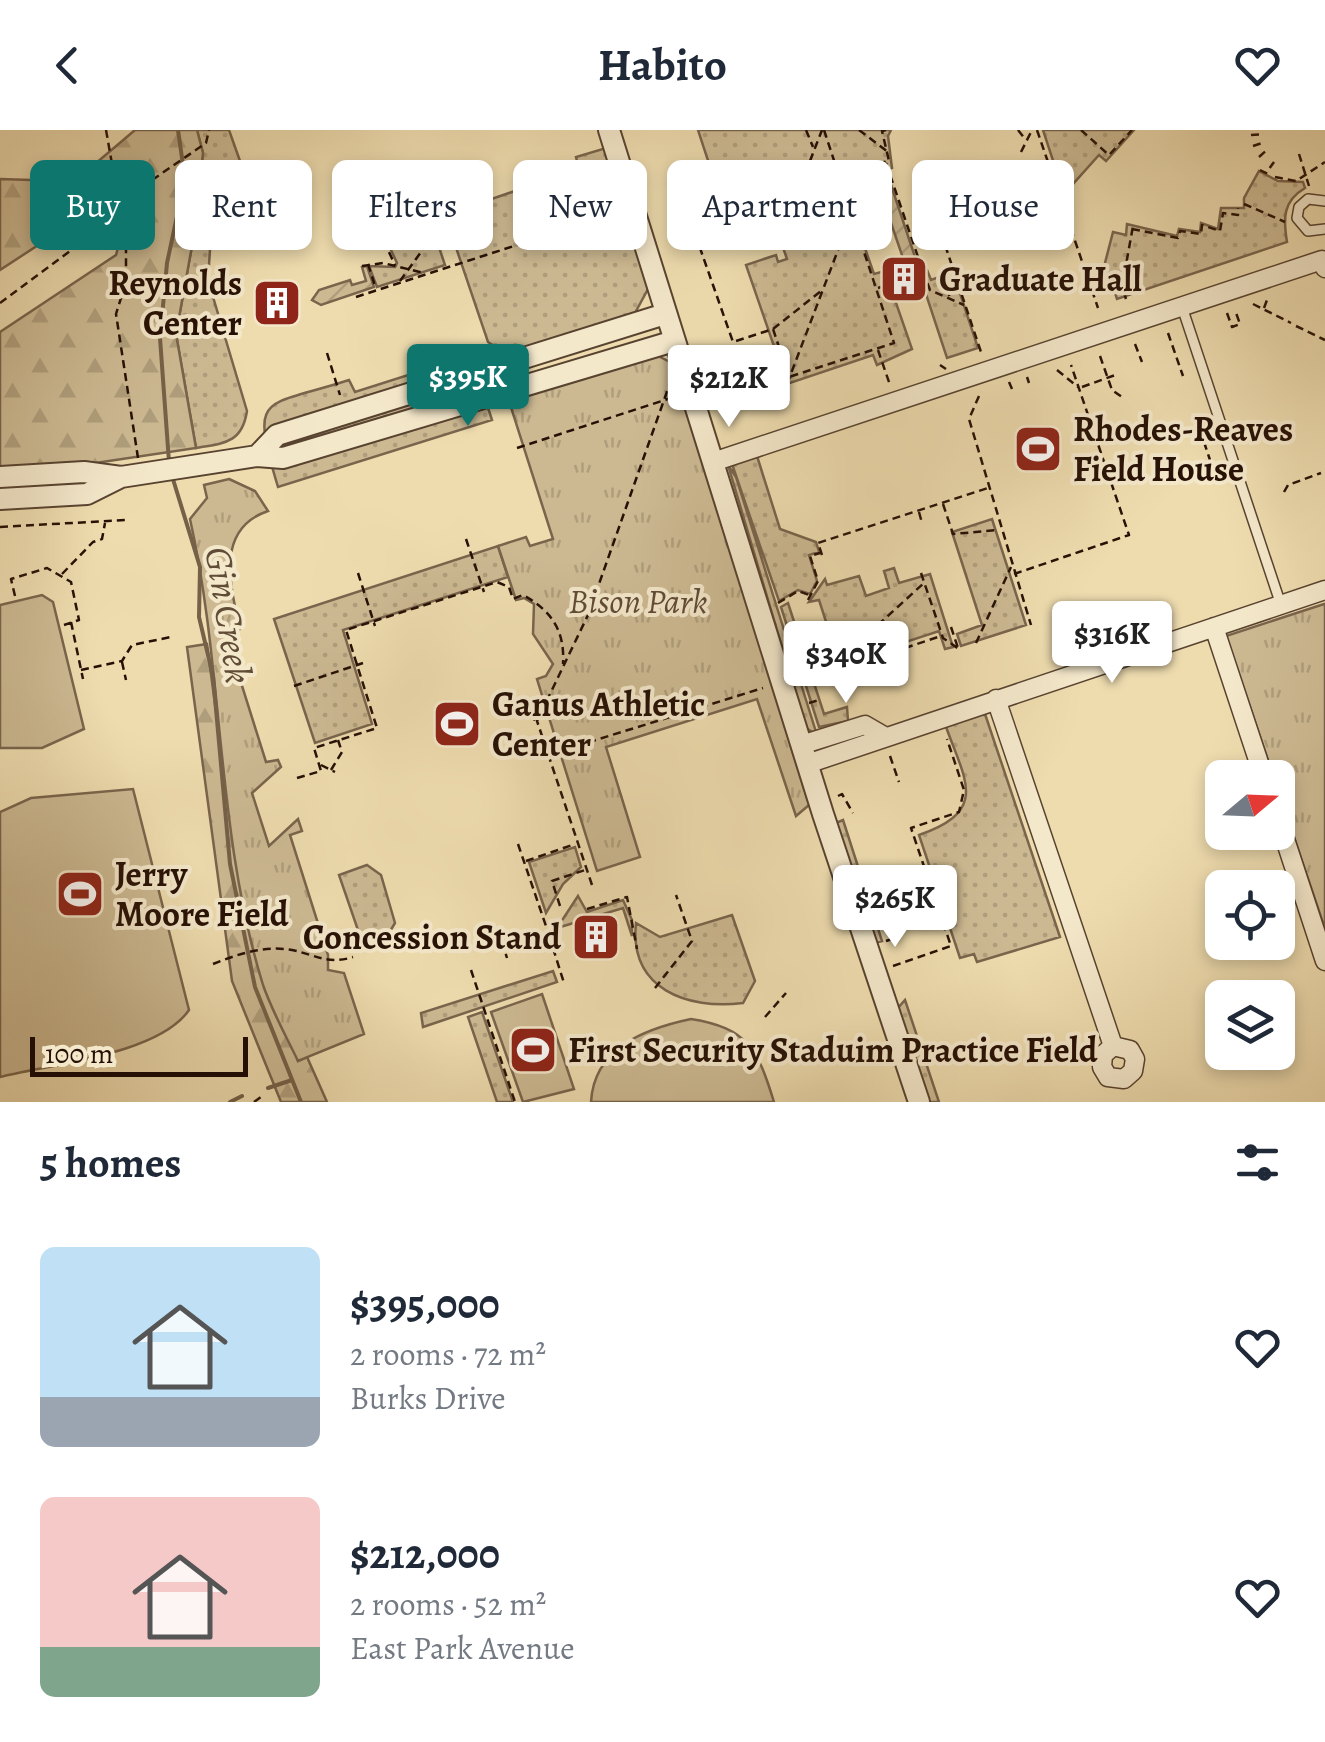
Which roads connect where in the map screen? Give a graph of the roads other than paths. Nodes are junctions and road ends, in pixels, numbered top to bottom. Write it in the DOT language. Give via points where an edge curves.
graph roads {
  1 [pos="609,130"];
  2 [pos="1325,201"];
  3 [pos="1322,231"];
  4 [pos="1324,264"];
  5 [pos="1182,307"];
  6 [pos="665,314"];
  7 [pos="674,341"];
  8 [pos="257,456"];
  9 [pos="714,462"];
  10 [pos="137,475"];
  11 [pos="0,477"];
  12 [pos="0,500"];
  13 [pos="1325,590"];
  14 [pos="1281,605"];
  15 [pos="1214,627"];
  16 [pos="996,699"];
  17 [pos="804,755"];
  18 [pos="1258,760"];
  19 [pos="1289,850"];
  20 [pos="1325,961"];
  21 [pos="1114,1046"];
  22 [pos="919,1102"];
  1 -- 6 [label="street"];
  2 -- 3 [label="lane" via="1303,202 1297,218 1302,228"];
  3 -- 4 [label="lane"];
  4 -- 5 [label="street"];
  5 -- 9 [label="street"];
  5 -- 14 [label="lane"];
  6 -- 7 [label="street"];
  6 -- 8 [label="street" via="277,436"];
  7 -- 8 [label="street" via="284,458"];
  7 -- 9 [label="street"];
  8 -- 10 [label="street"];
  9 -- 17 [label="street"];
  10 -- 11 [label="street"];
  10 -- 12 [label="street" via="87,494"];
  13 -- 14 [label="street"];
  14 -- 15 [label="street"];
  15 -- 16 [label="street"];
  15 -- 18 [label="street"];
  16 -- 17 [label="street"];
  16 -- 21 [label="street"];
  17 -- 22 [label="street"];
  19 -- 20 [label="street"];
}
